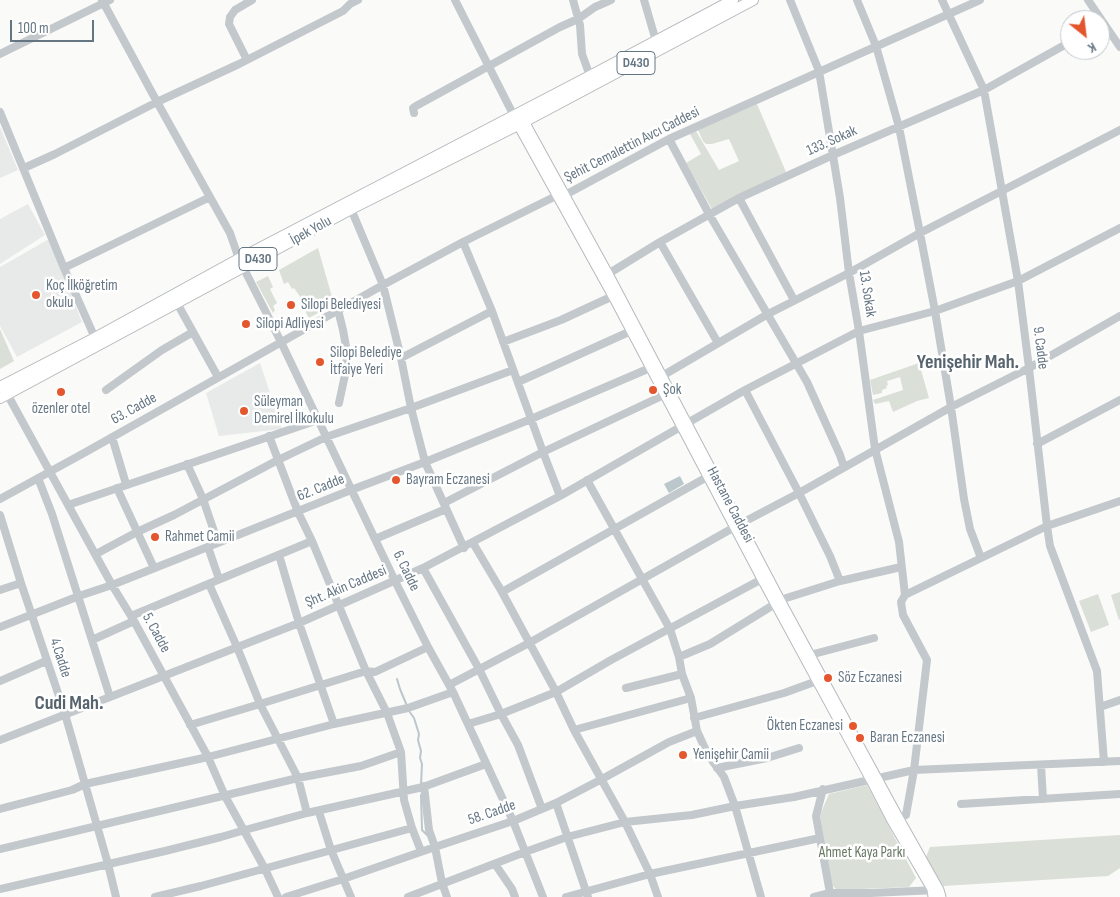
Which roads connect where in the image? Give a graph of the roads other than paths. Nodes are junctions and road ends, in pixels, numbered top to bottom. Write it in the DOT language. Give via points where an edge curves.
graph roads {
  1 [pos="252,0"];
  2 [pos="358,0"];
  3 [pos="455,0"];
  4 [pos="573,0"];
  5 [pos="611,0"];
  6 [pos="644,0"];
  7 [pos="733,0"];
  8 [pos="753,0"];
  9 [pos="790,0"];
  10 [pos="857,0"];
  11 [pos="942,0"];
  12 [pos="980,0"];
  13 [pos="105,1"];
  14 [pos="346,3"];
  15 [pos="949,14"];
  16 [pos="578,19"];
  17 [pos="1110,34"];
  18 [pos="656,41"];
  19 [pos="876,46"];
  20 [pos="1120,46"];
  21 [pos="1060,48"];
  22 [pos="0,54"];
  23 [pos="247,60"];
  24 [pos="489,66"];
  25 [pos="819,71"];
  26 [pos="590,76"];
  27 [pos="984,90"];
  28 [pos="157,102"];
  29 [pos="0,112"];
  30 [pos="414,113"];
  31 [pos="519,119"];
  32 [pos="899,127"];
  33 [pos="1120,130"];
  34 [pos="669,139"];
  35 [pos="833,155"];
  36 [pos="24,168"];
  37 [pos="1002,191"];
  38 [pos="561,195"];
  39 [pos="210,197"];
  40 [pos="739,198"];
  41 [pos="351,209"];
  42 [pos="709,214"];
  43 [pos="1120,228"];
  44 [pos="920,232"];
  45 [pos="463,242"];
  46 [pos="660,242"];
  47 [pos="242,263"];
  48 [pos="64,268"];
  49 [pos="849,273"];
  50 [pos="608,274"];
  51 [pos="1018,281"];
  52 [pos="383,285"];
  53 [pos="613,296"];
  54 [pos="794,300"];
  55 [pos="178,303"];
  56 [pos="338,310"];
  57 [pos="492,311"];
  58 [pos="935,311"];
  59 [pos="768,314"];
  60 [pos="1120,316"];
  61 [pos="631,331"];
  62 [pos="859,331"];
  63 [pos="194,332"];
  64 [pos="95,338"];
  65 [pos="281,342"];
  66 [pos="503,342"];
  67 [pos="718,343"];
  68 [pos="401,358"];
  69 [pos="796,364"];
  70 [pos="650,368"];
  71 [pos="1029,368"];
  72 [pos="513,370"];
  73 [pos="662,376"];
  74 [pos="218,377"];
  75 [pos="518,382"];
  76 [pos="106,390"];
  77 [pos="745,390"];
  78 [pos="3,391"];
  79 [pos="664,395"];
  80 [pos="1120,400"];
  81 [pos="339,403"];
  82 [pos="951,407"];
  83 [pos="411,408"];
  84 [pos="531,419"];
  85 [pos="318,420"];
  86 [pos="683,424"];
  87 [pos="269,436"];
  88 [pos="112,437"];
  89 [pos="326,438"];
  90 [pos="1037,444"];
  91 [pos="876,449"];
  92 [pos="542,452"];
  93 [pos="278,460"];
  94 [pos="426,462"];
  95 [pos="187,464"];
  96 [pos="844,467"];
  97 [pos="50,472"];
  98 [pos="707,477"];
  99 [pos="38,478"];
  100 [pos="587,480"];
  101 [pos="126,484"];
  102 [pos="117,488"];
  103 [pos="351,490"];
  104 [pos="800,493"];
  105 [pos="560,496"];
  106 [pos="0,499"];
  107 [pos="203,499"];
  108 [pos="1120,501"];
  109 [pos="68,505"];
  110 [pos="446,506"];
  111 [pos="298,512"];
  112 [pos="0,515"];
  113 [pos="737,525"];
  114 [pos="1047,526"];
  115 [pos="614,530"];
  116 [pos="137,532"];
  117 [pos="375,539"];
  118 [pos="312,541"];
  119 [pos="218,543"];
  120 [pos="473,543"];
  121 [pos="208,547"];
  122 [pos="464,548"];
  123 [pos="96,554"];
  124 [pos="279,555"];
  125 [pos="981,558"];
  126 [pos="902,567"];
  127 [pos="154,568"];
  128 [pos="424,568"];
  129 [pos="219,579"];
  130 [pos="762,579"];
  131 [pos="642,580"];
  132 [pos="395,581"];
  133 [pos="840,582"];
  134 [pos="21,583"];
  135 [pos="209,584"];
  136 [pos="112,585"];
  137 [pos="0,590"];
  138 [pos="502,592"];
  139 [pos="905,595"];
  140 [pos="79,596"];
  141 [pos="777,602"];
  142 [pos="338,605"];
  143 [pos="32,614"];
  144 [pos="133,619"];
  145 [pos="299,623"];
  146 [pos="0,627"];
  147 [pos="670,629"];
  148 [pos="874,638"];
  149 [pos="92,640"];
  150 [pos="529,643"];
  151 [pos="236,646"];
  152 [pos="428,647"];
  153 [pos="810,655"];
  154 [pos="680,657"];
  155 [pos="46,661"];
  156 [pos="479,669"];
  157 [pos="366,671"];
  158 [pos="682,674"];
  159 [pos="164,676"];
  160 [pos="0,681"];
  161 [pos="816,681"];
  162 [pos="320,685"];
  163 [pos="451,688"];
  164 [pos="626,688"];
  165 [pos="556,692"];
  166 [pos="110,697"];
  167 [pos="690,698"];
  168 [pos="1120,700"];
  169 [pos="260,704"];
  170 [pos="1100,707"];
  171 [pos="386,713"];
  172 [pos="65,714"];
  173 [pos="501,714"];
  174 [pos="694,718"];
  175 [pos="334,724"];
  176 [pos="468,724"];
  177 [pos="190,725"];
  178 [pos="574,730"];
  179 [pos="697,731"];
  180 [pos="277,738"];
  181 [pos="0,740"];
  182 [pos="799,748"];
  183 [pos="401,752"];
  184 [pos="208,757"];
  185 [pos="1120,761"];
  186 [pos="1104,762"];
  187 [pos="486,764"];
  188 [pos="1041,765"];
  189 [pos="717,768"];
  190 [pos="914,770"];
  191 [pos="298,778"];
  192 [pos="602,779"];
  193 [pos="874,779"];
  194 [pos="85,784"];
  195 [pos="424,786"];
  196 [pos="824,789"];
  197 [pos="404,791"];
  198 [pos="1120,794"];
  199 [pos="225,796"];
  200 [pos="1043,799"];
  201 [pos="556,803"];
  202 [pos="961,804"];
  203 [pos="735,806"];
  204 [pos="0,809"];
  205 [pos="542,809"];
  206 [pos="319,812"];
  207 [pos="307,814"];
  208 [pos="895,819"];
  209 [pos="513,822"];
  210 [pos="625,822"];
  211 [pos="96,826"];
  212 [pos="412,828"];
  213 [pos="244,830"];
  214 [pos="567,837"];
  215 [pos="820,838"];
  216 [pos="435,847"];
  217 [pos="0,850"];
  218 [pos="331,850"];
  219 [pos="421,851"];
  220 [pos="525,852"];
  221 [pos="749,853"];
  222 [pos="108,864"];
  223 [pos="495,864"];
  224 [pos="265,869"];
  225 [pos="650,874"];
  226 [pos="343,879"];
  227 [pos="442,883"];
  228 [pos="0,888"];
  229 [pos="830,893"];
  230 [pos="936,893"];
  231 [pos="587,894"];
  232 [pos="845,895"];
  233 [pos="116,897"];
  234 [pos="155,897"];
  235 [pos="278,897"];
  236 [pos="286,897"];
  237 [pos="351,897"];
  238 [pos="408,897"];
  239 [pos="447,897"];
  240 [pos="515,897"];
  241 [pos="543,897"];
  242 [pos="566,897"];
  243 [pos="658,897"];
  244 [pos="761,897"];
  245 [pos="814,897"];
  1 -- 23 [label="street" via="230,17 230,24"];
  2 -- 14 [label="street"];
  3 -- 24 [label="street"];
  4 -- 16 [label="street"];
  5 -- 16 [label="street"];
  6 -- 18 [label="street"];
  7 -- 18 [label="highway, D430"];
  8 -- 31 [label="highway, D430"];
  9 -- 25 [label="street, 13. Sokak"];
  10 -- 19 [label="street"];
  11 -- 15 [label="street, 9. Cadde"];
  12 -- 15 [label="street, Şehit Cemalettin Avcı Caddesi"];
  13 -- 22 [label="street"];
  13 -- 28 [label="street, 6. Cadde"];
  14 -- 23 [label="street" via="343,11"];
  15 -- 19 [label="street, Şehit Cemalettin Avcı Caddesi"];
  15 -- 27 [label="street, 9. Cadde"];
  16 -- 24 [label="street"];
  16 -- 26 [label="street" via="582,54"];
  17 -- 20 [label="street"];
  18 -- 26 [label="highway, D430"];
  19 -- 25 [label="street, Şehit Cemalettin Avcı Caddesi"];
  19 -- 32 [label="street"];
  21 -- 27 [label="street, 133. Sokak"];
  23 -- 28 [label="street"];
  24 -- 30 [label="street" via="416,106"];
  24 -- 31 [label="street"];
  25 -- 34 [label="street, Şehit Cemalettin Avcı Caddesi"];
  25 -- 35 [label="street, 13. Sokak"];
  26 -- 31 [label="highway, D430"];
  27 -- 32 [label="street, 133. Sokak"];
  27 -- 37 [label="street, 9. Cadde"];
  28 -- 36 [label="street"];
  28 -- 39 [label="street, 6. Cadde"];
  29 -- 36 [label="street"];
  31 -- 38 [label="main road, Hastane Caddesi"];
  31 -- 41 [label="highway, İpek Yolu / D430"];
  31 -- 47 [label="highway, D430"];
  32 -- 35 [label="street, 133. Sokak"];
  32 -- 44 [label="street"];
  33 -- 37 [label="street"];
  34 -- 38 [label="street, Şehit Cemalettin Avcı Caddesi"];
  34 -- 42 [label="street"];
  35 -- 40 [label="street, 133. Sokak"];
  35 -- 49 [label="street, 13. Sokak"];
  36 -- 48 [label="street"];
  37 -- 44 [label="street"];
  37 -- 51 [label="street, 9. Cadde"];
  38 -- 45 [label="street, Şehit Cemalettin Avcı Caddesi"];
  38 -- 50 [label="main road, Hastane Caddesi"];
  38 -- 53 [label="main road, Hastane Caddesi"];
  39 -- 47 [label="street, 6. Cadde"];
  39 -- 48 [label="street"];
  40 -- 42 [label="street, 133. Sokak"];
  40 -- 54 [label="street"];
  41 -- 47 [label="highway, İpek Yolu / D430"];
  41 -- 52 [label="street"];
  42 -- 46 [label="street, 133. Sokak"];
  42 -- 59 [label="street"];
  43 -- 51 [label="street, Şht. Akin Caddesi"];
  44 -- 49 [label="street"];
  44 -- 58 [label="street"];
  45 -- 52 [label="street, Şehit Cemalettin Avcı Caddesi"];
  45 -- 57 [label="street"];
  46 -- 50 [label="street, 133. Sokak"];
  46 -- 67 [label="street"];
  47 -- 55 [label="highway, İpek Yolu / D430"];
  47 -- 64 [label="highway, D430"];
  47 -- 65 [label="street, 6. Cadde"];
  48 -- 64 [label="street"];
  49 -- 54 [label="street"];
  49 -- 62 [label="street, 13. Sokak"];
  50 -- 73 [label="main road, Hastane Caddesi"];
  51 -- 58 [label="street, Şht. Akin Caddesi"];
  51 -- 71 [label="street, 9. Cadde"];
  52 -- 56 [label="street, Şehit Cemalettin Avcı Caddesi"];
  52 -- 68 [label="street"];
  53 -- 61 [label="main road, Hastane Caddesi"];
  53 -- 66 [label="street"];
  54 -- 59 [label="street"];
  55 -- 63 [label="street"];
  55 -- 78 [label="highway, İpek Yolu / D430"];
  56 -- 65 [label="street, Şehit Cemalettin Avcı Caddesi"];
  56 -- 81 [label="street" via="347,352"];
  57 -- 66 [label="street"];
  57 -- 68 [label="street"];
  58 -- 62 [label="street, Şht. Akin Caddesi"];
  58 -- 82 [label="street"];
  59 -- 67 [label="street"];
  59 -- 69 [label="street"];
  60 -- 71 [label="street"];
  61 -- 70 [label="main road, Hastane Caddesi"];
  61 -- 75 [label="street"];
  62 -- 69 [label="street, Şht. Akin Caddesi"];
  62 -- 91 [label="street, 13. Sokak"];
  63 -- 74 [label="street"];
  63 -- 76 [label="street" via="162,350"];
  64 -- 78 [label="highway, D430"];
  65 -- 74 [label="street, 63. Cadde"];
  65 -- 85 [label="street, 6. Cadde"];
  66 -- 72 [label="street"];
  67 -- 73 [label="street"];
  68 -- 83 [label="street"];
  69 -- 77 [label="street, Şht. Akin Caddesi"];
  69 -- 96 [label="street"];
  70 -- 79 [label="main road, Hastane Caddesi"];
  70 -- 84 [label="street, 62. Cadde"];
  71 -- 82 [label="street"];
  71 -- 90 [label="street, 9. Cadde"];
  72 -- 75 [label="street"];
  72 -- 83 [label="street"];
  73 -- 86 [label="main road, Hastane Caddesi"];
  74 -- 88 [label="street, 63. Cadde"];
  75 -- 84 [label="street"];
  77 -- 86 [label="street, Şht. Akin Caddesi"];
  77 -- 104 [label="street"];
  78 -- 97 [label="street, 5. Cadde"];
  79 -- 86 [label="main road, Hastane Caddesi"];
  79 -- 92 [label="street"];
  80 -- 90 [label="street"];
  82 -- 91 [label="street"];
  82 -- 125 [label="street" via="964,499 970,529"];
  83 -- 89 [label="street"];
  83 -- 94 [label="street"];
  84 -- 92 [label="street"];
  84 -- 94 [label="street, 62. Cadde"];
  85 -- 87 [label="street"];
  85 -- 89 [label="street, 6. Cadde"];
  86 -- 98 [label="main road, Hastane Caddesi"];
  86 -- 100 [label="street, Şht. Akin Caddesi"];
  86 -- 113 [label="main road, Hastane Caddesi"];
  87 -- 93 [label="street"];
  87 -- 95 [label="street"];
  88 -- 97 [label="street, 63. Cadde"];
  88 -- 101 [label="street"];
  89 -- 93 [label="street"];
  89 -- 103 [label="street, 6. Cadde"];
  90 -- 114 [label="street, 9. Cadde"];
  91 -- 96 [label="street"];
  91 -- 126 [label="street, 13. Sokak"];
  92 -- 105 [label="street"];
  92 -- 110 [label="street"];
  93 -- 107 [label="street"];
  93 -- 111 [label="street"];
  94 -- 103 [label="street, 62. Cadde"];
  94 -- 110 [label="street"];
  95 -- 101 [label="street"];
  95 -- 107 [label="street"];
  96 -- 104 [label="street"];
  97 -- 99 [label="street, 63. Cadde"];
  97 -- 109 [label="street, 5. Cadde"];
  98 -- 113 [label="main road, Hastane Caddesi"];
  98 -- 115 [label="street"];
  99 -- 106 [label="street, 63. Cadde"];
  99 -- 140 [label="street"];
  100 -- 105 [label="street, Şht. Akin Caddesi"];
  100 -- 115 [label="street"];
  101 -- 102 [label="street"];
  102 -- 109 [label="street"];
  102 -- 116 [label="street"];
  103 -- 111 [label="street, 62. Cadde"];
  103 -- 117 [label="street, 6. Cadde"];
  104 -- 113 [label="street"];
  104 -- 133 [label="street"];
  105 -- 120 [label="street, Şht. Akin Caddesi"];
  107 -- 116 [label="street"];
  107 -- 119 [label="street"];
  108 -- 114 [label="street"];
  109 -- 123 [label="street, 5. Cadde"];
  110 -- 117 [label="street"];
  110 -- 122 [label="street"];
  111 -- 118 [label="street"];
  111 -- 119 [label="street, 62. Cadde"];
  112 -- 134 [label="street, 4.Cadde"];
  113 -- 130 [label="main road, Hastane Caddesi"];
  113 -- 131 [label="street"];
  113 -- 141 [label="main road, Hastane Caddesi"];
  114 -- 125 [label="street"];
  114 -- 170 [label="street, 9. Cadde" via="1050,546 1096,672"];
  115 -- 131 [label="street"];
  115 -- 138 [label="street"];
  116 -- 123 [label="street"];
  116 -- 127 [label="street"];
  117 -- 132 [label="street, 6. Cadde"];
  118 -- 124 [label="street"];
  118 -- 142 [label="street"];
  119 -- 121 [label="street, 62. Cadde"];
  120 -- 122 [label="street, Şht. Akin Caddesi"];
  120 -- 138 [label="street"];
  121 -- 127 [label="street, 62. Cadde"];
  121 -- 129 [label="street"];
  122 -- 128 [label="street, Şht. Akin Caddesi"];
  123 -- 136 [label="street, 5. Cadde"];
  124 -- 129 [label="street"];
  124 -- 145 [label="street"];
  125 -- 139 [label="street"];
  126 -- 133 [label="street"];
  126 -- 139 [label="street, 13. Sokak"];
  127 -- 136 [label="street, 62. Cadde"];
  128 -- 132 [label="street, Şht. Akin Caddesi"];
  128 -- 156 [label="street"];
  129 -- 135 [label="street"];
  130 -- 141 [label="main road, Hastane Caddesi"];
  130 -- 147 [label="street"];
  131 -- 147 [label="street"];
  131 -- 150 [label="street"];
  132 -- 142 [label="street, Şht. Akin Caddesi"];
  132 -- 152 [label="street, 6. Cadde"];
  133 -- 141 [label="street"];
  134 -- 137 [label="street"];
  134 -- 143 [label="street, 4.Cadde"];
  135 -- 144 [label="street"];
  135 -- 151 [label="street"];
  136 -- 140 [label="street, 62. Cadde"];
  136 -- 144 [label="street, 5. Cadde"];
  138 -- 150 [label="street"];
  139 -- 190 [label="street, 13. Sokak" via="901,602 903,615 927,660"];
  140 -- 143 [label="street, 62. Cadde"];
  140 -- 149 [label="street"];
  141 -- 153 [label="main road, Hastane Caddesi"];
  141 -- 154 [label="street" via="710,644"];
  141 -- 161 [label="main road, Hastane Caddesi"];
  142 -- 145 [label="street, Şht. Akin Caddesi"];
  142 -- 157 [label="street"];
  143 -- 146 [label="street, 62. Cadde"];
  143 -- 155 [label="street, 4.Cadde"];
  144 -- 149 [label="street"];
  144 -- 159 [label="street, 5. Cadde"];
  145 -- 151 [label="street, Şht. Akin Caddesi"];
  145 -- 162 [label="street"];
  147 -- 154 [label="street"];
  147 -- 165 [label="street"];
  148 -- 153 [label="street"];
  149 -- 166 [label="street"];
  150 -- 156 [label="street"];
  150 -- 165 [label="street"];
  151 -- 159 [label="street, Şht. Akin Caddesi"];
  151 -- 169 [label="street"];
  152 -- 157 [label="street" via="375,672"];
  152 -- 163 [label="street, 6. Cadde"];
  153 -- 193 [label="main road, Hastane Caddesi"];
  154 -- 158 [label="street"];
  155 -- 160 [label="street"];
  155 -- 172 [label="street, 4.Cadde"];
  156 -- 163 [label="street"];
  156 -- 173 [label="street"];
  157 -- 162 [label="street"];
  157 -- 171 [label="street"];
  158 -- 164 [label="street"];
  158 -- 167 [label="street"];
  159 -- 166 [label="street, Şht. Akin Caddesi"];
  159 -- 177 [label="street, 5. Cadde"];
  161 -- 174 [label="street"];
  161 -- 193 [label="main road, Hastane Caddesi"];
  162 -- 169 [label="street"];
  162 -- 175 [label="street"];
  163 -- 171 [label="street" via="408,708"];
  163 -- 176 [label="street, 6. Cadde"];
  165 -- 173 [label="street"];
  165 -- 178 [label="street"];
  166 -- 172 [label="street, Şht. Akin Caddesi"];
  167 -- 174 [label="street"];
  167 -- 178 [label="street"];
  168 -- 170 [label="street"];
  169 -- 177 [label="street"];
  169 -- 180 [label="street"];
  170 -- 186 [label="street, 9. Cadde"];
  171 -- 175 [label="street"];
  171 -- 183 [label="street"];
  172 -- 181 [label="street, Şht. Akin Caddesi"];
  172 -- 194 [label="street, 4.Cadde"];
  173 -- 176 [label="street"];
  173 -- 205 [label="street" via="518,744"];
  174 -- 179 [label="street"];
  175 -- 180 [label="street"];
  176 -- 187 [label="street, 6. Cadde"];
  177 -- 184 [label="street, 5. Cadde"];
  178 -- 192 [label="street"];
  179 -- 189 [label="street"];
  179 -- 192 [label="street, 58. Cadde" via="669,742"];
  180 -- 184 [label="street"];
  180 -- 191 [label="street"];
  182 -- 189 [label="street"];
  183 -- 191 [label="street" via="361,766"];
  183 -- 197 [label="street"];
  184 -- 194 [label="street"];
  184 -- 199 [label="street, 5. Cadde"];
  185 -- 186 [label="street"];
  186 -- 188 [label="street"];
  187 -- 195 [label="street"];
  187 -- 209 [label="street, 6. Cadde"];
  188 -- 190 [label="street"];
  188 -- 200 [label="street"];
  189 -- 203 [label="street"];
  190 -- 193 [label="street"];
  190 -- 208 [label="street, 13. Sokak" via="906,816"];
  191 -- 199 [label="street"];
  191 -- 207 [label="street"];
  192 -- 201 [label="street, 58. Cadde"];
  192 -- 210 [label="street"];
  193 -- 196 [label="street"];
  193 -- 208 [label="main road, Hastane Caddesi"];
  194 -- 204 [label="street"];
  194 -- 211 [label="street, 4.Cadde"];
  195 -- 197 [label="street"];
  195 -- 216 [label="street" via="429,830"];
  196 -- 203 [label="street"];
  196 -- 215 [label="street" via="816,816"];
  197 -- 206 [label="street"];
  197 -- 212 [label="street"];
  198 -- 200 [label="street"];
  199 -- 211 [label="street"];
  199 -- 213 [label="street, 5. Cadde"];
  200 -- 202 [label="street"];
  201 -- 205 [label="street, 58. Cadde"];
  201 -- 214 [label="street"];
  203 -- 210 [label="street" via="692,815"];
  203 -- 221 [label="street"];
  205 -- 209 [label="street, 58. Cadde"];
  206 -- 207 [label="street"];
  206 -- 218 [label="street"];
  207 -- 213 [label="street"];
  208 -- 230 [label="main road, Hastane Caddesi"];
  209 -- 216 [label="street, 58. Cadde"];
  209 -- 220 [label="street, 6. Cadde"];
  210 -- 214 [label="street"];
  210 -- 225 [label="street"];
  211 -- 217 [label="street"];
  211 -- 222 [label="street, 4.Cadde"];
  212 -- 218 [label="street"];
  212 -- 219 [label="street"];
  213 -- 222 [label="street"];
  213 -- 224 [label="street, 5. Cadde"];
  214 -- 220 [label="street"];
  214 -- 231 [label="street"];
  215 -- 221 [label="street"];
  215 -- 229 [label="street"];
  216 -- 219 [label="street, 58. Cadde"];
  216 -- 227 [label="street"];
  218 -- 224 [label="street"];
  218 -- 226 [label="street"];
  219 -- 226 [label="street, 58. Cadde"];
  220 -- 223 [label="street"];
  220 -- 241 [label="street, 6. Cadde"];
  221 -- 225 [label="street"];
  221 -- 244 [label="street"];
  222 -- 228 [label="street"];
  222 -- 233 [label="street, 4.Cadde"];
  223 -- 227 [label="street"];
  223 -- 240 [label="street"];
  224 -- 234 [label="street"];
  224 -- 235 [label="street, 5. Cadde"];
  225 -- 231 [label="street"];
  225 -- 243 [label="street"];
  226 -- 236 [label="street, 58. Cadde"];
  226 -- 237 [label="street"];
  227 -- 238 [label="street"];
  227 -- 239 [label="street"];
  229 -- 232 [label="street"];
  229 -- 245 [label="street"];
  230 -- 232 [label="street"];
  231 -- 242 [label="street"];
}
